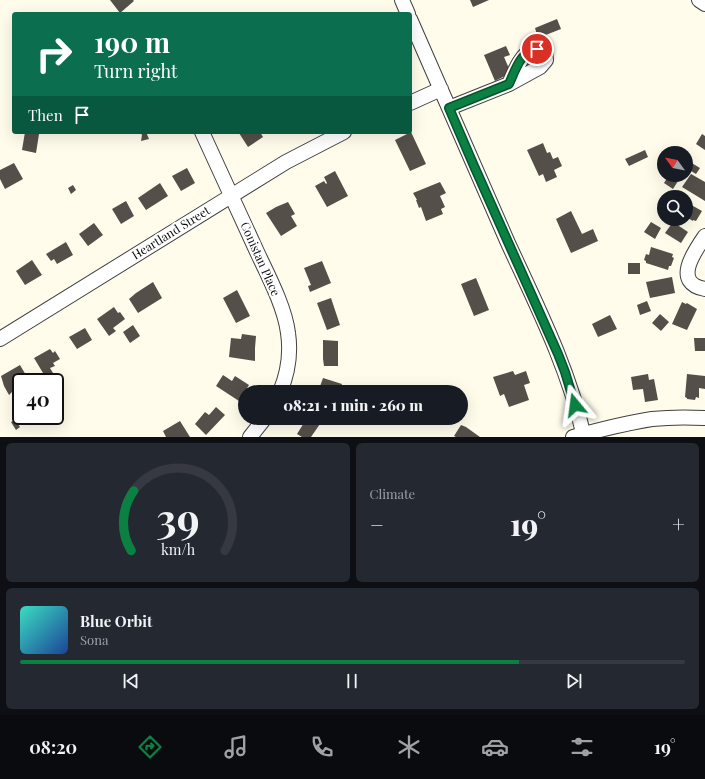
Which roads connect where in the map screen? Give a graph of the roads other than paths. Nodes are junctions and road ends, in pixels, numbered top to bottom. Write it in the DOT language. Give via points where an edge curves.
graph roads {
  1 [pos="402,0"];
  2 [pos="699,0"];
  3 [pos="705,4"];
  4 [pos="407,12"];
  5 [pos="412,23"];
  6 [pos="509,84"];
  7 [pos="441,89"];
  8 [pos="412,101"];
  9 [pos="449,108"];
  10 [pos="203,134"];
  11 [pos="340,134"];
  12 [pos="232,196"];
  13 [pos="705,236"];
  14 [pos="705,289"];
  15 [pos="0,338"];
  16 [pos="283,385"];
  17 [pos="705,418"];
  18 [pos="259,425"];
  19 [pos="580,436"];
  20 [pos="250,437"];
  1 -- 4 [label="street"];
  2 -- 3 [label="street"];
  5 -- 7 [label="street"];
  6 -- 9 [label="street"];
  7 -- 8 [label="street"];
  7 -- 9 [label="street"];
  9 -- 19 [label="street" via="558,354 571,390"];
  10 -- 12 [label="street, Conistan Place"];
  11 -- 12 [label="street, Heartland Street" via="286,162"];
  12 -- 15 [label="street, Heartland Street"];
  12 -- 16 [label="street, Conistan Place" via="286,322 289,340 288,362"];
  13 -- 14 [label="street" via="687,270 693,284"];
  17 -- 19 [label="street" via="652,419"];
  18 -- 20 [label="street"];
}
